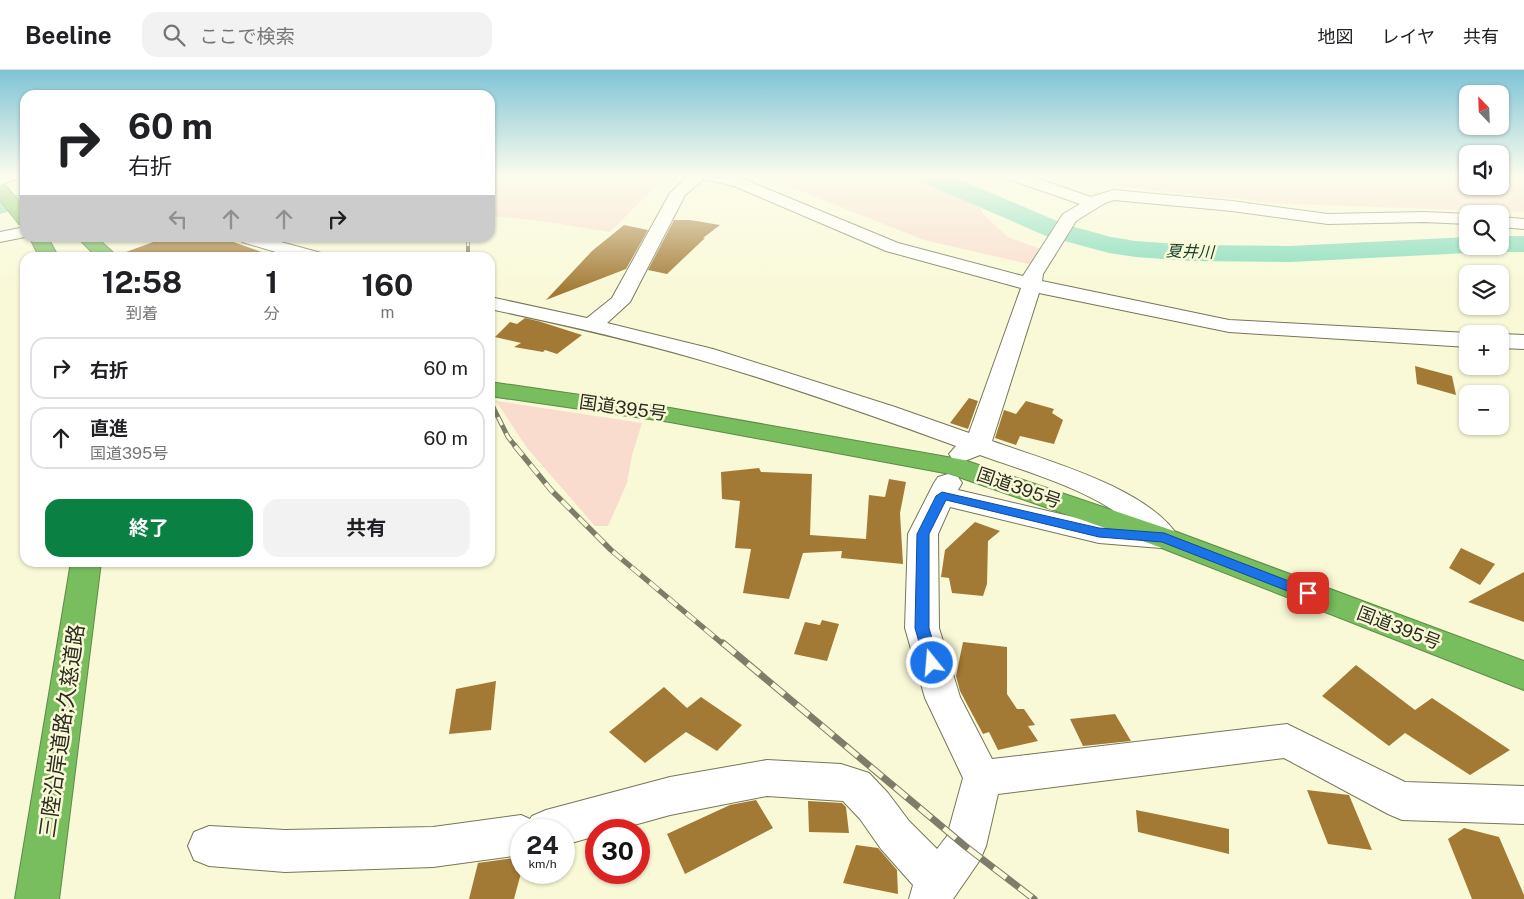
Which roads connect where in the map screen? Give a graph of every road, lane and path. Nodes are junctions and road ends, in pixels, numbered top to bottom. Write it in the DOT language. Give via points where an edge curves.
graph roads {
  1 [pos="667,214"];
  2 [pos="813,214"];
  3 [pos="1075,214"];
  4 [pos="1289,214"];
  5 [pos="1459,219"];
  6 [pos="1509,223"];
  7 [pos="1524,224"];
  8 [pos="20,233"];
  9 [pos="0,236"];
  10 [pos="92,242"];
  11 [pos="262,242"];
  12 [pos="103,252"];
  13 [pos="297,252"];
  14 [pos="1032,279"];
  15 [pos="495,304"];
  16 [pos="590,326"];
  17 [pos="1459,339"];
  18 [pos="1509,341"];
  19 [pos="1524,342"];
  20 [pos="497,390"];
  21 [pos="967,451"];
  22 [pos="1164,538"];
  23 [pos="85,567"];
  24 [pos="1524,676"];
  25 [pos="982,778"];
  26 [pos="1524,805"];
  27 [pos="575,822"];
  28 [pos="510,836"];
  29 [pos="209,846"];
  30 [pos="934,890"];
  31 [pos="37,899"];
  1 -- 16 [label="street" via="620,302"];
  2 -- 14 [label="street" via="892,247"];
  3 -- 14 [label="street" via="1069,218"];
  4 -- 5 [label="street" via="1328,219"];
  6 -- 7 [label="street"];
  8 -- 9 [label="street"];
  10 -- 12 [label="highway"];
  11 -- 13 [label="street"];
  14 -- 17 [label="street" via="1229,326"];
  14 -- 21 [label="street"];
  15 -- 16 [label="street"];
  16 -- 21 [label="street" via="724,360 886,412"];
  18 -- 19 [label="street"];
  20 -- 22 [label="highway, 国道395号" via="670,415 955,466"];
  21 -- 22 [label="street" via="1076,481 1130,507"];
  22 -- 24 [label="highway, 国道395号"];
  22 -- 25 [label="street" via="1099,533 945,489 923,534 922,628 943,698"];
  23 -- 31 [label="highway, 三陸沿岸道路;久慈道路"];
  25 -- 26 [label="street" via="1287,741 1402,801"];
  25 -- 30 [label="street" via="965,846"];
  27 -- 30 [label="street" via="670,796 767,778 841,782 855,786 874,806"];
  28 -- 29 [label="street" via="433,848 285,851"];
}
